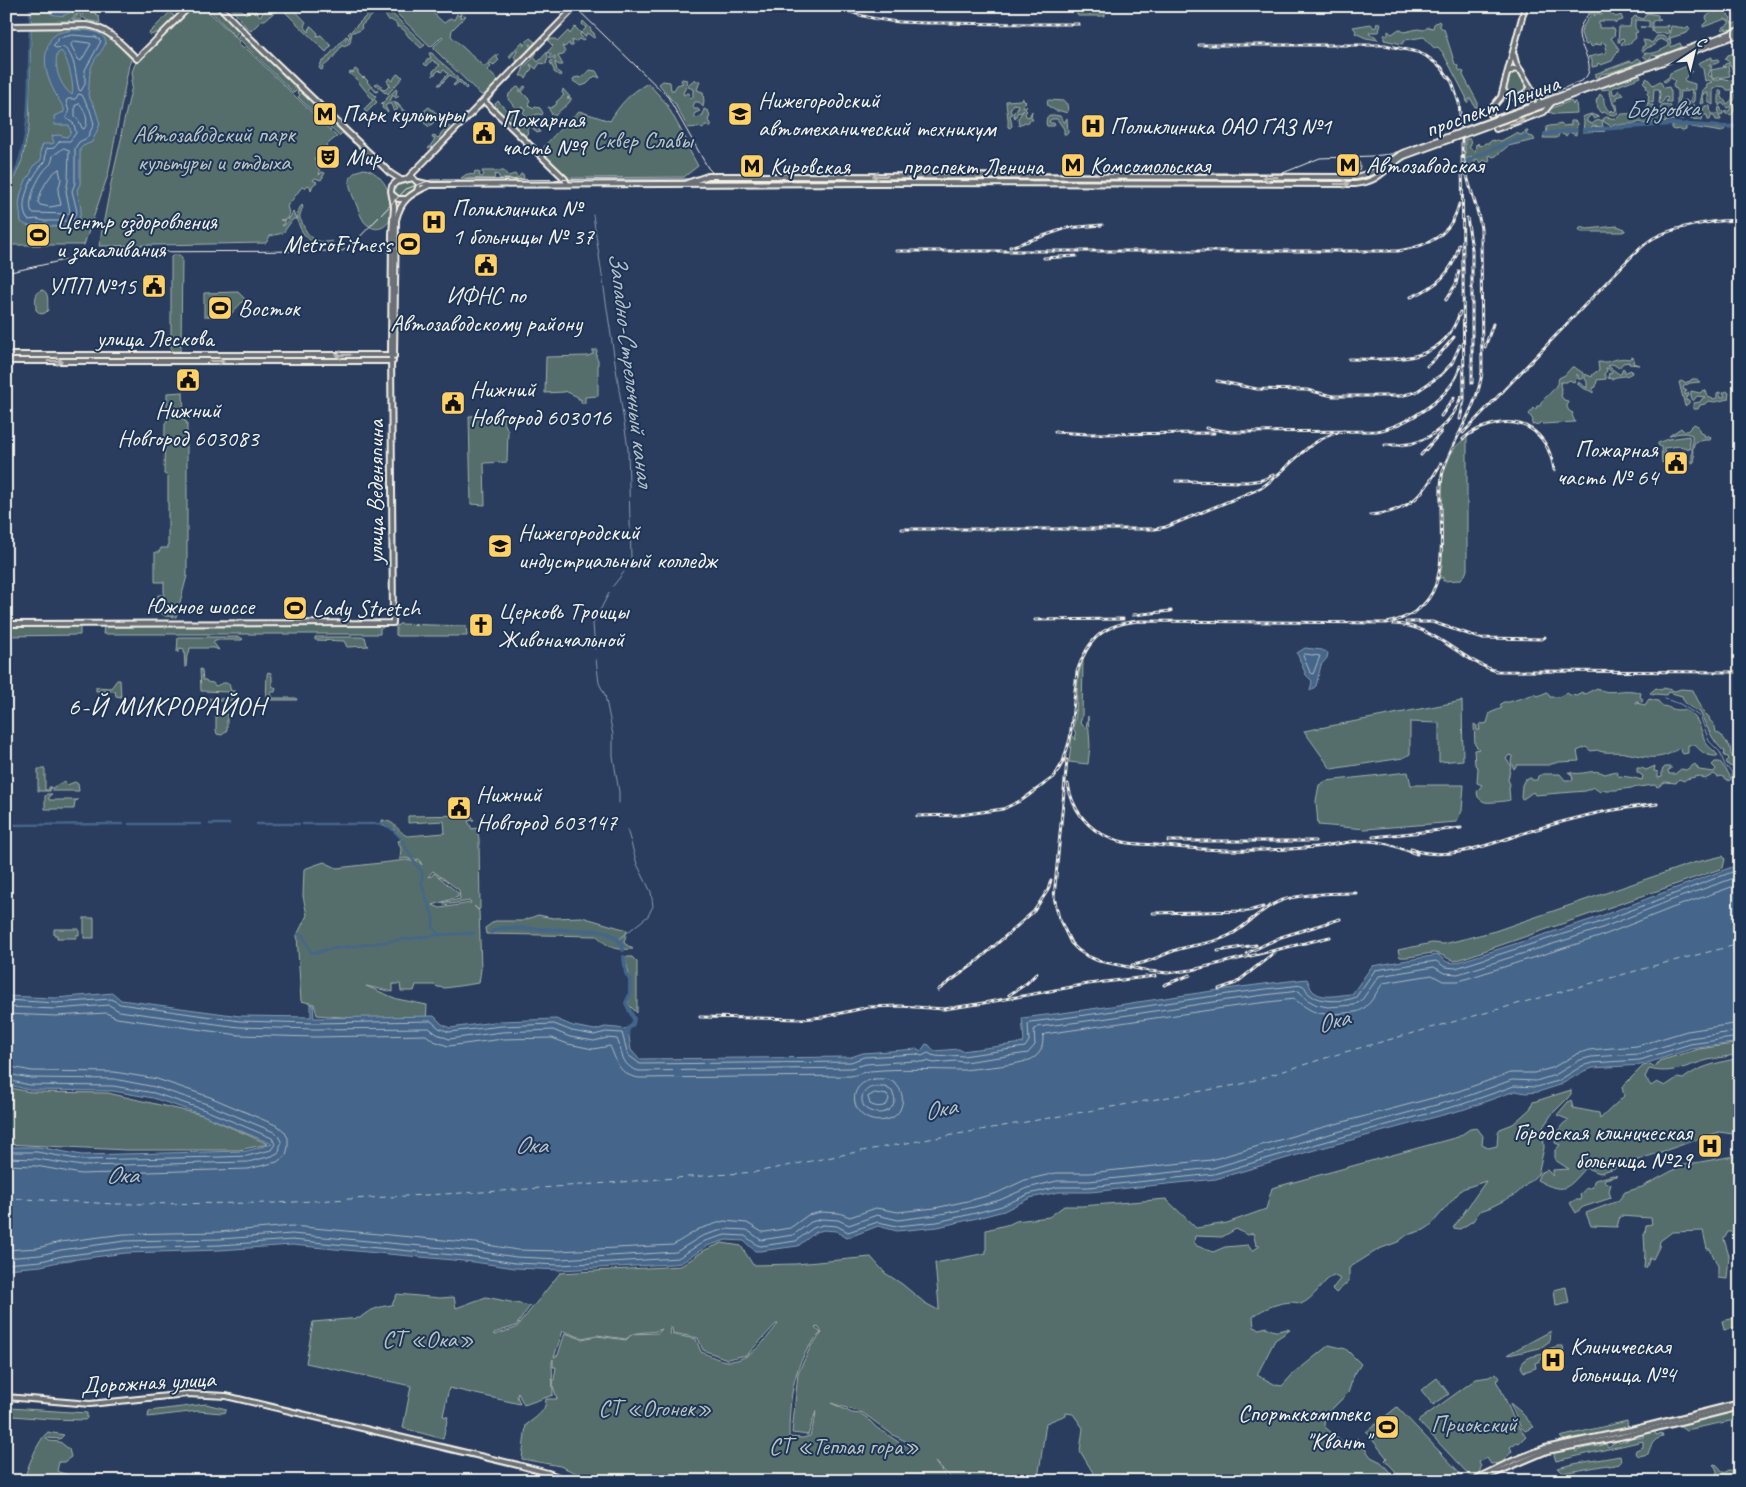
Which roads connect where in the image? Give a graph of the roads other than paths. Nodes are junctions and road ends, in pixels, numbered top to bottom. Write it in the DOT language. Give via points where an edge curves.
graph roads {
  1 [pos="190,6"];
  2 [pos="219,6"];
  3 [pos="576,6"];
  4 [pos="1525,6"];
  5 [pos="6,26"];
  6 [pos="1740,30"];
  7 [pos="1740,34"];
  8 [pos="1514,52"];
  9 [pos="1521,71"];
  10 [pos="1508,73"];
  11 [pos="1530,88"];
  12 [pos="1503,90"];
  13 [pos="1526,93"];
  14 [pos="484,100"];
  15 [pos="1552,102"];
  16 [pos="1540,103"];
  17 [pos="1530,108"];
  18 [pos="1538,114"];
  19 [pos="1392,162"];
  20 [pos="419,168"];
  21 [pos="390,173"];
  22 [pos="781,176"];
  23 [pos="839,176"];
  24 [pos="1007,176"];
  25 [pos="1134,176"];
  26 [pos="1319,177"];
  27 [pos="407,179"];
  28 [pos="401,180"];
  29 [pos="417,181"];
  30 [pos="1008,183"];
  31 [pos="567,184"];
  32 [pos="685,184"];
  33 [pos="781,184"];
  34 [pos="838,184"];
  35 [pos="1134,184"];
  36 [pos="1319,184"];
  37 [pos="429,185"];
  38 [pos="392,186"];
  39 [pos="416,191"];
  40 [pos="393,195"];
  41 [pos="406,199"];
  42 [pos="393,354"];
  43 [pos="6,355"];
  44 [pos="81,355"];
  45 [pos="170,355"];
  46 [pos="182,355"];
  47 [pos="325,355"];
  48 [pos="6,361"];
  49 [pos="81,361"];
  50 [pos="168,361"];
  51 [pos="182,361"];
  52 [pos="325,361"];
  53 [pos="393,361"];
  54 [pos="393,623"];
  55 [pos="6,624"];
  56 [pos="6,1398"];
  57 [pos="1740,1403"];
  58 [pos="1740,1407"];
  59 [pos="569,1481"];
  60 [pos="1476,1481"];
  1 -- 5 [label="main road" via="136,59 110,33 96,26"];
  2 -- 21 [label="main road"];
  3 -- 14 [label="main road"];
  4 -- 8 [label="main road"];
  6 -- 16 [label="main road, проспект Ленина"];
  7 -- 15 [label="main road, проспект Ленина"];
  8 -- 9 [label="main road"];
  8 -- 10 [label="main road"];
  9 -- 10 [label="main road" via="1514,69"];
  9 -- 11 [label="main road"];
  10 -- 12 [label="main road"];
  11 -- 13 [label="main road"];
  11 -- 16 [label="main road"];
  12 -- 13 [label="main road" via="1510,97"];
  12 -- 18 [label="main road, one-way" via="1500,100 1490,110 1496,129"];
  13 -- 17 [label="main road" via="1533,98"];
  14 -- 20 [label="main road"];
  14 -- 31 [label="main road"];
  15 -- 17 [label="main road, проспект Ленина"];
  15 -- 18 [label="main road"];
  16 -- 17 [label="main road, проспект Ленина"];
  17 -- 18 [label="main road"];
  17 -- 19 [label="main road, проспект Ленина, bridge"];
  19 -- 26 [label="main road, проспект Ленина" via="1362,176"];
  36 -- 19 [label="main road, проспект Ленина, one-way" via="1365,183 1381,176"];
  20 -- 27 [label="main road"];
  20 -- 29 [label="main road"];
  21 -- 28 [label="main road"];
  21 -- 38 [label="main road"];
  22 -- 23 [label="main road, проспект Ленина"];
  22 -- 32 [label="main road, проспект Ленина" via="708,176"];
  22 -- 33 [label="main road"];
  24 -- 23 [label="main road, проспект Ленина, one-way"];
  23 -- 34 [label="main road"];
  24 -- 25 [label="main road, проспект Ленина"];
  24 -- 30 [label="main road"];
  26 -- 25 [label="main road, проспект Ленина, one-way"];
  25 -- 35 [label="main road"];
  26 -- 36 [label="main road"];
  27 -- 28 [label="main road"];
  27 -- 29 [label="main road"];
  28 -- 38 [label="main road"];
  29 -- 37 [label="main road, проспект Ленина"];
  29 -- 39 [label="main road"];
  30 -- 34 [label="main road, проспект Ленина"];
  30 -- 35 [label="main road, проспект Ленина"];
  31 -- 32 [label="main road, проспект Ленина"];
  31 -- 37 [label="main road, проспект Ленина"];
  32 -- 33 [label="main road, проспект Ленина"];
  33 -- 34 [label="main road, проспект Ленина"];
  35 -- 36 [label="main road, проспект Ленина"];
  37 -- 39 [label="main road, проспект Ленина"];
  38 -- 40 [label="main road"];
  39 -- 41 [label="main road"];
  40 -- 41 [label="main road"];
  40 -- 42 [label="main road, улица Веденяпина"];
  41 -- 42 [label="main road, улица Веденяпина" via="400,207 395,227"];
  42 -- 47 [label="main road, улица Лескова, one-way"];
  42 -- 53 [label="main road, улица Веденяпина"];
  43 -- 44 [label="main road, улица Лескова"];
  44 -- 45 [label="main road, улица Лескова"];
  44 -- 49 [label="main road"];
  45 -- 46 [label="main road, улица Лескова"];
  45 -- 50 [label="main road"];
  46 -- 47 [label="main road, улица Лескова"];
  46 -- 51 [label="main road"];
  47 -- 52 [label="main road"];
  48 -- 49 [label="main road, улица Лескова, one-way"];
  49 -- 50 [label="main road, улица Лескова"];
  50 -- 51 [label="main road, улица Лескова"];
  51 -- 52 [label="main road, улица Лескова, one-way"];
  52 -- 53 [label="main road, улица Лескова"];
  53 -- 54 [label="main road, улица Веденяпина"];
  54 -- 55 [label="main road, Южное шоссе"];
  56 -- 59 [label="main road, Дорожная улица" via="90,1404 187,1394 234,1397 524,1466"];
  57 -- 60 [label="main road" via="1545,1448 1512,1461"];
  58 -- 60 [label="main road" via="1547,1451"];
}
